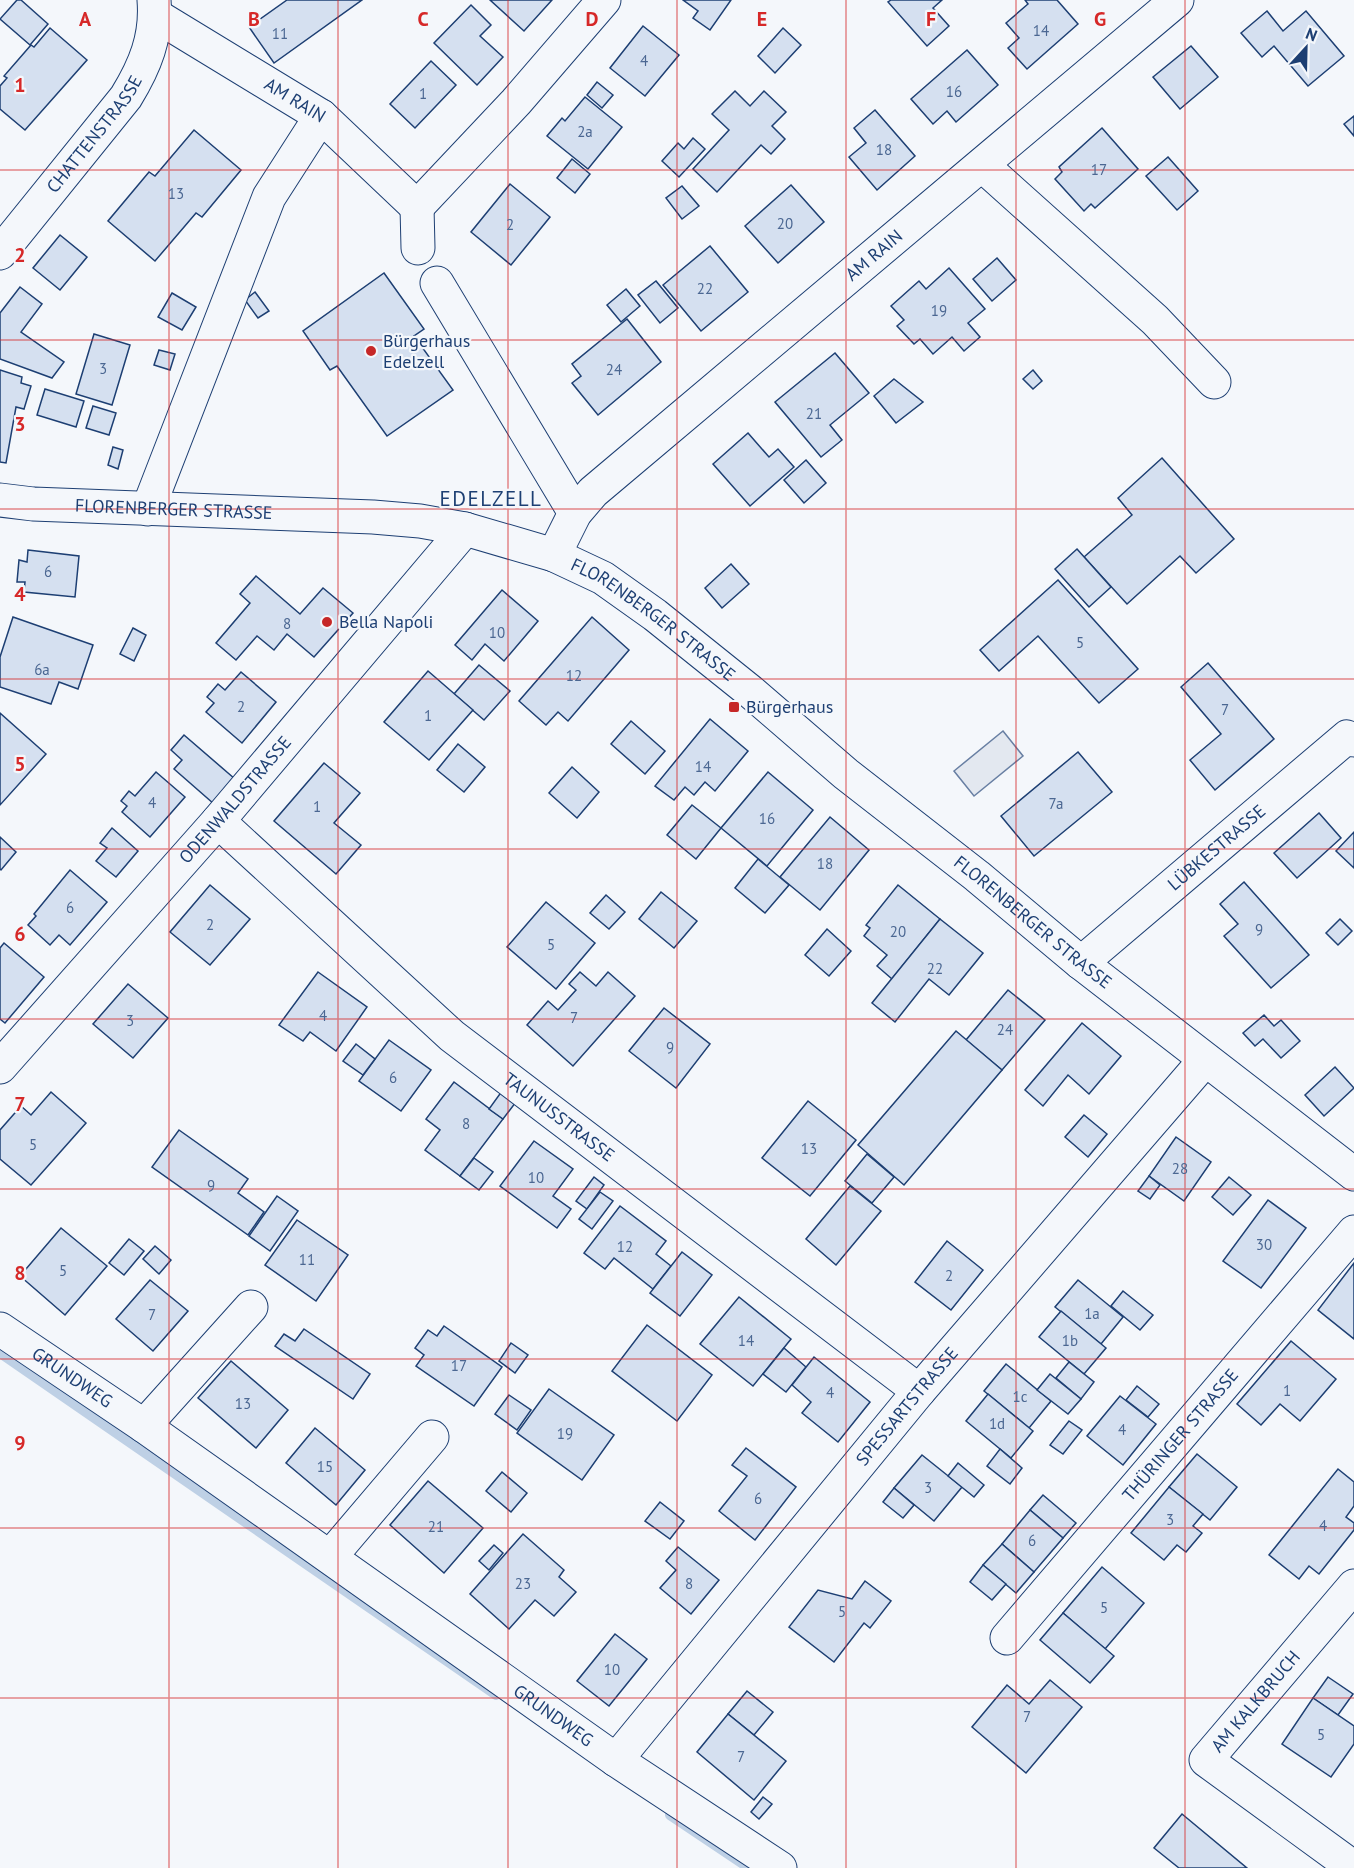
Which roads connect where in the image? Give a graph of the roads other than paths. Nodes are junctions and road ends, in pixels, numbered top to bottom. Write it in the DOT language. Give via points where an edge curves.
graph roads {
  1 [pos="604,0"];
  2 [pos="1177,0"];
  3 [pos="154,8"];
  4 [pos="321,116"];
  5 [pos="982,165"];
  6 [pos="417,207"];
  7 [pos="418,248"];
  8 [pos="0,253"];
  9 [pos="437,283"];
  10 [pos="1214,382"];
  11 [pos="0,500"];
  12 [pos="148,509"];
  13 [pos="575,513"];
  14 [pos="465,529"];
  15 [pos="554,555"];
  16 [pos="1354,740"];
  17 [pos="218,821"];
  18 [pos="1081,963"];
  19 [pos="1204,1060"];
  20 [pos="0,1067"];
  21 [pos="1354,1174"];
  22 [pos="1354,1232"];
  23 [pos="251,1307"];
  24 [pos="0,1329"];
  25 [pos="919,1391"];
  26 [pos="144,1426"];
  27 [pos="432,1437"];
  28 [pos="330,1557"];
  29 [pos="1354,1586"];
  30 [pos="1007,1638"];
  31 [pos="616,1760"];
  32 [pos="780,1868"];
  33 [pos="1354,1868"];
  1 -- 6 [label="street" via="516,102"];
  2 -- 5 [label="street, AM RAIN"];
  3 -- 4 [label="street, AM RAIN"];
  3 -- 8 [label="street, CHATTENSTRASSE" via="151,45 142,72 126,98"];
  4 -- 6 [label="street, AM RAIN"];
  4 -- 12 [label="street" via="269,197"];
  5 -- 10 [label="street" via="1155,320"];
  5 -- 13 [label="street, AM RAIN" via="593,492"];
  6 -- 7 [label="street"];
  9 -- 13 [label="street"];
  11 -- 12 [label="street, FLORENBERGER STRASSE"];
  12 -- 14 [label="street, FLORENBERGER STRASSE" via="373,517"];
  13 -- 15 [label="street, AM RAIN"];
  14 -- 15 [label="street, FLORENBERGER STRASSE"];
  14 -- 17 [label="street, ODENWALDSTRASSE"];
  15 -- 18 [label="street, FLORENBERGER STRASSE" via="603,578 655,615"];
  16 -- 18 [label="street, LÜBKESTRASSE" via="1347,737"];
  17 -- 20 [label="street, ODENWALDSTRASSE"];
  17 -- 25 [label="street, TAUNUSSTRASSE" via="452,1036"];
  18 -- 19 [label="street, FLORENBERGER STRASSE"];
  19 -- 21 [label="street, FLORENBERGER STRASSE"];
  19 -- 25 [label="street, SPESSARTSTRASSE"];
  22 -- 30 [label="street, THÜRINGER STRASSE"];
  23 -- 26 [label="street"];
  24 -- 26 [label="street, GRUNDWEG"];
  25 -- 31 [label="street, SPESSARTSTRASSE"];
  26 -- 28 [label="street, GRUNDWEG"];
  27 -- 28 [label="street"];
  28 -- 31 [label="street, GRUNDWEG"];
  29 -- 33 [label="street, AM KALKBRUCH" via="1206,1760"];
  31 -- 32 [label="street, GRUNDWEG"];
}
